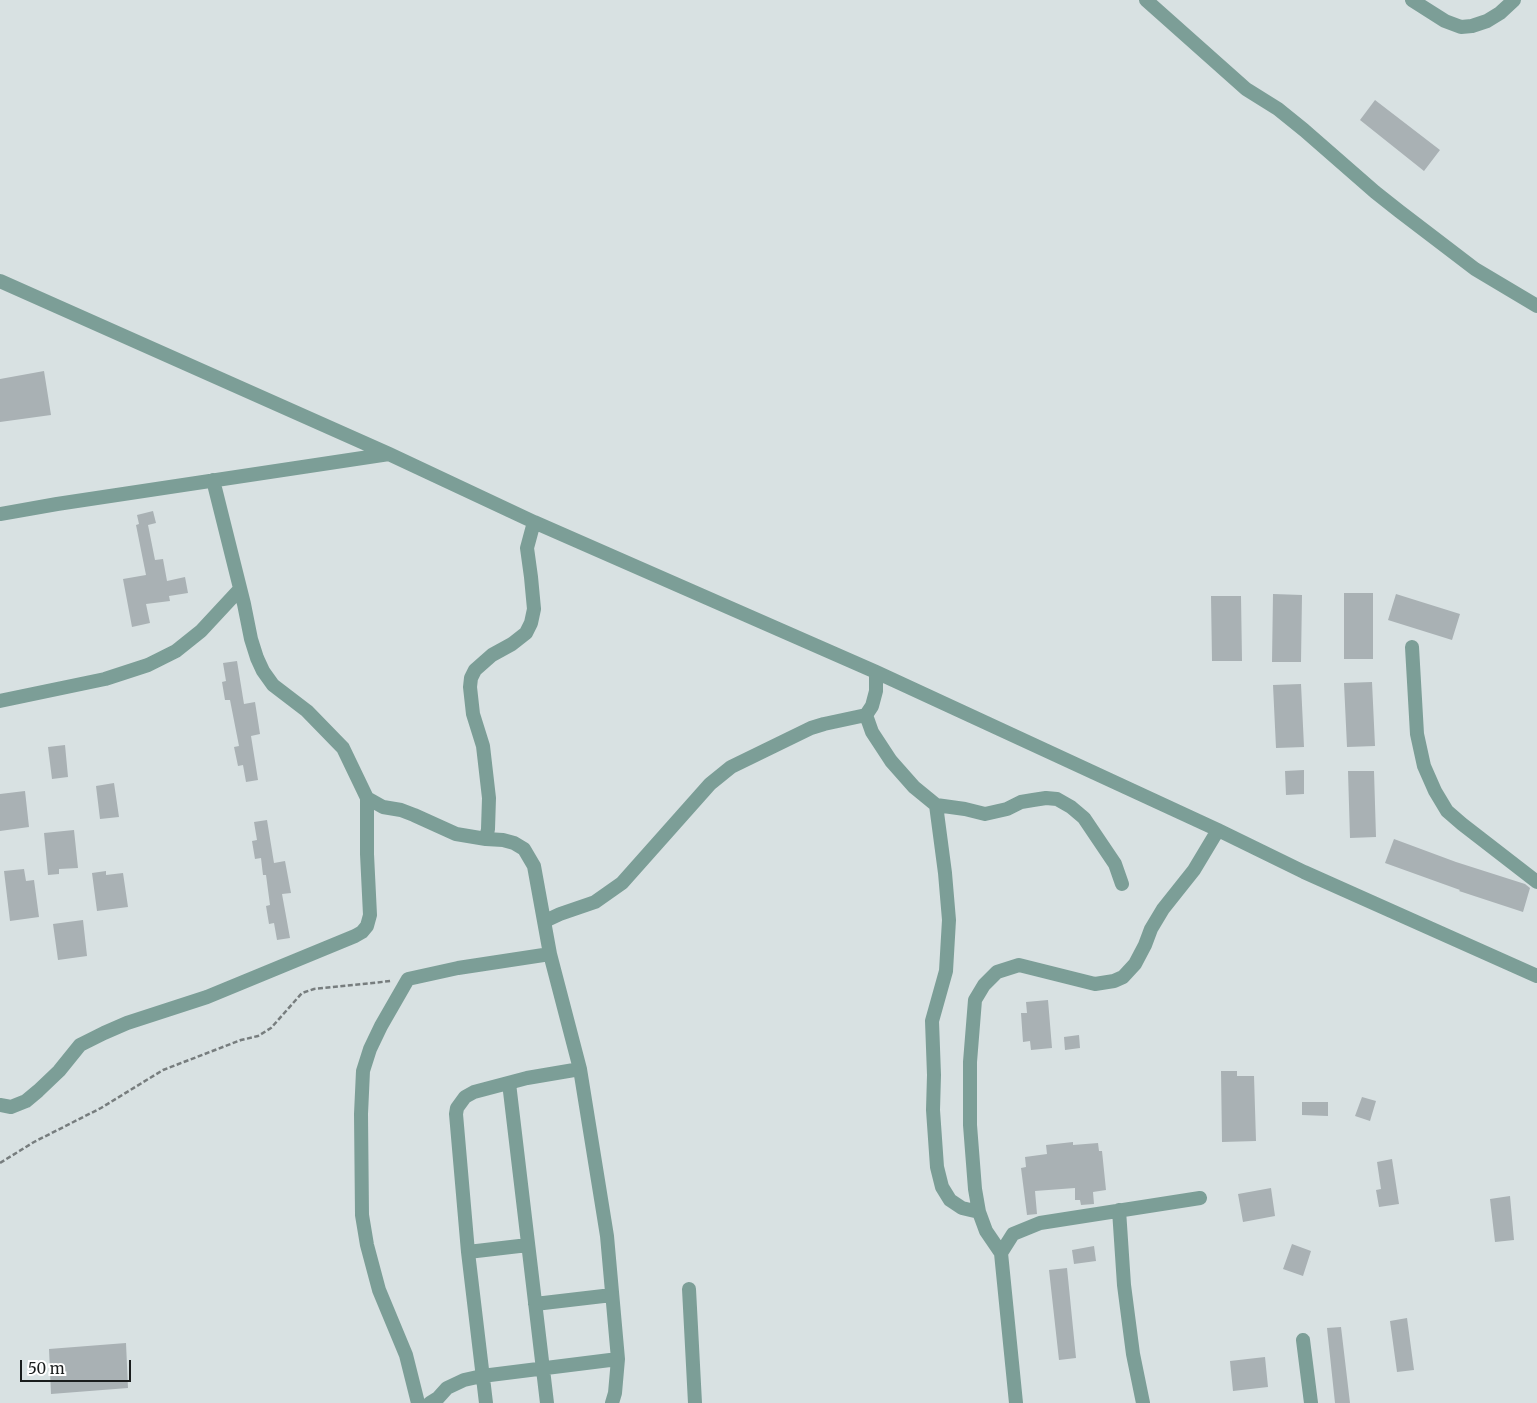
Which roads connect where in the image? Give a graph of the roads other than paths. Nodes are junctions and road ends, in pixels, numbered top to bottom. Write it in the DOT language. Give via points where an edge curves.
graph roads {
  1 [pos="1146,0"];
  2 [pos="1412,0"];
  3 [pos="1514,0"];
  4 [pos="0,281"];
  5 [pos="1537,306"];
  6 [pos="389,454"];
  7 [pos="213,480"];
  8 [pos="0,514"];
  9 [pos="534,522"];
  10 [pos="240,589"];
  11 [pos="1412,647"];
  12 [pos="876,672"];
  13 [pos="0,701"];
  14 [pos="866,715"];
  15 [pos="367,798"];
  16 [pos="936,805"];
  17 [pos="1218,830"];
  18 [pos="486,839"];
  19 [pos="1537,882"];
  20 [pos="1122,884"];
  21 [pos="544,921"];
  22 [pos="550,954"];
  23 [pos="1537,976"];
  24 [pos="580,1069"];
  25 [pos="510,1083"];
  26 [pos="0,1105"];
  27 [pos="1200,1198"];
  28 [pos="1119,1210"];
  29 [pos="979,1212"];
  30 [pos="528,1245"];
  31 [pos="468,1252"];
  32 [pos="1001,1253"];
  33 [pos="689,1289"];
  34 [pos="612,1295"];
  35 [pos="535,1304"];
  36 [pos="1303,1340"];
  37 [pos="618,1359"];
  38 [pos="543,1368"];
  39 [pos="482,1376"];
  40 [pos="418,1403"];
  41 [pos="430,1403"];
  42 [pos="486,1403"];
  43 [pos="547,1403"];
  44 [pos="612,1403"];
  45 [pos="695,1403"];
  46 [pos="1016,1403"];
  47 [pos="1144,1403"];
  48 [pos="1311,1403"];
  1 -- 5 [label="street" via="1246,88 1304,130 1374,192 1475,269"];
  2 -- 3 [label="street" via="1461,27 1487,21"];
  4 -- 6 [label="street"];
  6 -- 7 [label="street"];
  6 -- 9 [label="street"];
  7 -- 8 [label="street"];
  7 -- 10 [label="street"];
  9 -- 12 [label="street"];
  9 -- 18 [label="street" via="527,548 534,608 531,623 526,633 492,655 471,678 473,714 482,746 489,798"];
  10 -- 13 [label="street" via="201,631 176,652 148,666"];
  10 -- 15 [label="street" via="251,639 263,671 273,685 307,711 343,748"];
  11 -- 19 [label="street" via="1417,734 1424,766 1435,791 1447,811"];
  12 -- 14 [label="street" via="876,691"];
  12 -- 17 [label="street"];
  14 -- 16 [label="street" via="872,732 892,762 914,787"];
  14 -- 21 [label="street" via="811,728 731,767 710,784 622,883 594,902"];
  15 -- 18 [label="street" via="456,834"];
  15 -- 26 [label="street" via="370,915 362,932 207,997 104,1033 80,1045 26,1101 11,1107"];
  16 -- 20 [label="street" via="985,814 1021,802 1058,799 1084,818 1115,864"];
  16 -- 29 [label="street" via="949,920 946,972 932,1021 937,1167 942,1187 950,1200 962,1208"];
  17 -- 23 [label="street"];
  17 -- 29 [label="street" via="1194,870 1163,909 1135,964 1123,977 1095,984 1018,965 997,972 984,985 975,1000 970,1062 970,1125"];
  18 -- 21 [label="street" via="503,840 524,849 534,866"];
  21 -- 22 [label="street"];
  22 -- 24 [label="street"];
  22 -- 40 [label="street" via="408,979 381,1026 363,1071 362,1215 378,1290 406,1355"];
  24 -- 25 [label="street"];
  24 -- 34 [label="street" via="607,1236"];
  25 -- 30 [label="street"];
  25 -- 31 [label="street" via="474,1092 465,1097 457,1108"];
  27 -- 28 [label="street"];
  28 -- 32 [label="street" via="1040,1223 1013,1234"];
  28 -- 47 [label="street" via="1124,1285 1133,1354"];
  29 -- 32 [label="street" via="986,1231"];
  30 -- 31 [label="street"];
  30 -- 35 [label="street"];
  31 -- 39 [label="street"];
  32 -- 46 [label="street"];
  33 -- 45 [label="street"];
  34 -- 35 [label="street"];
  34 -- 37 [label="street"];
  35 -- 38 [label="street"];
  36 -- 48 [label="street"];
  37 -- 38 [label="street"];
  37 -- 44 [label="street"];
  38 -- 39 [label="street"];
  38 -- 43 [label="street"];
  39 -- 41 [label="street" via="447,1388"];
  39 -- 42 [label="street"];
}
